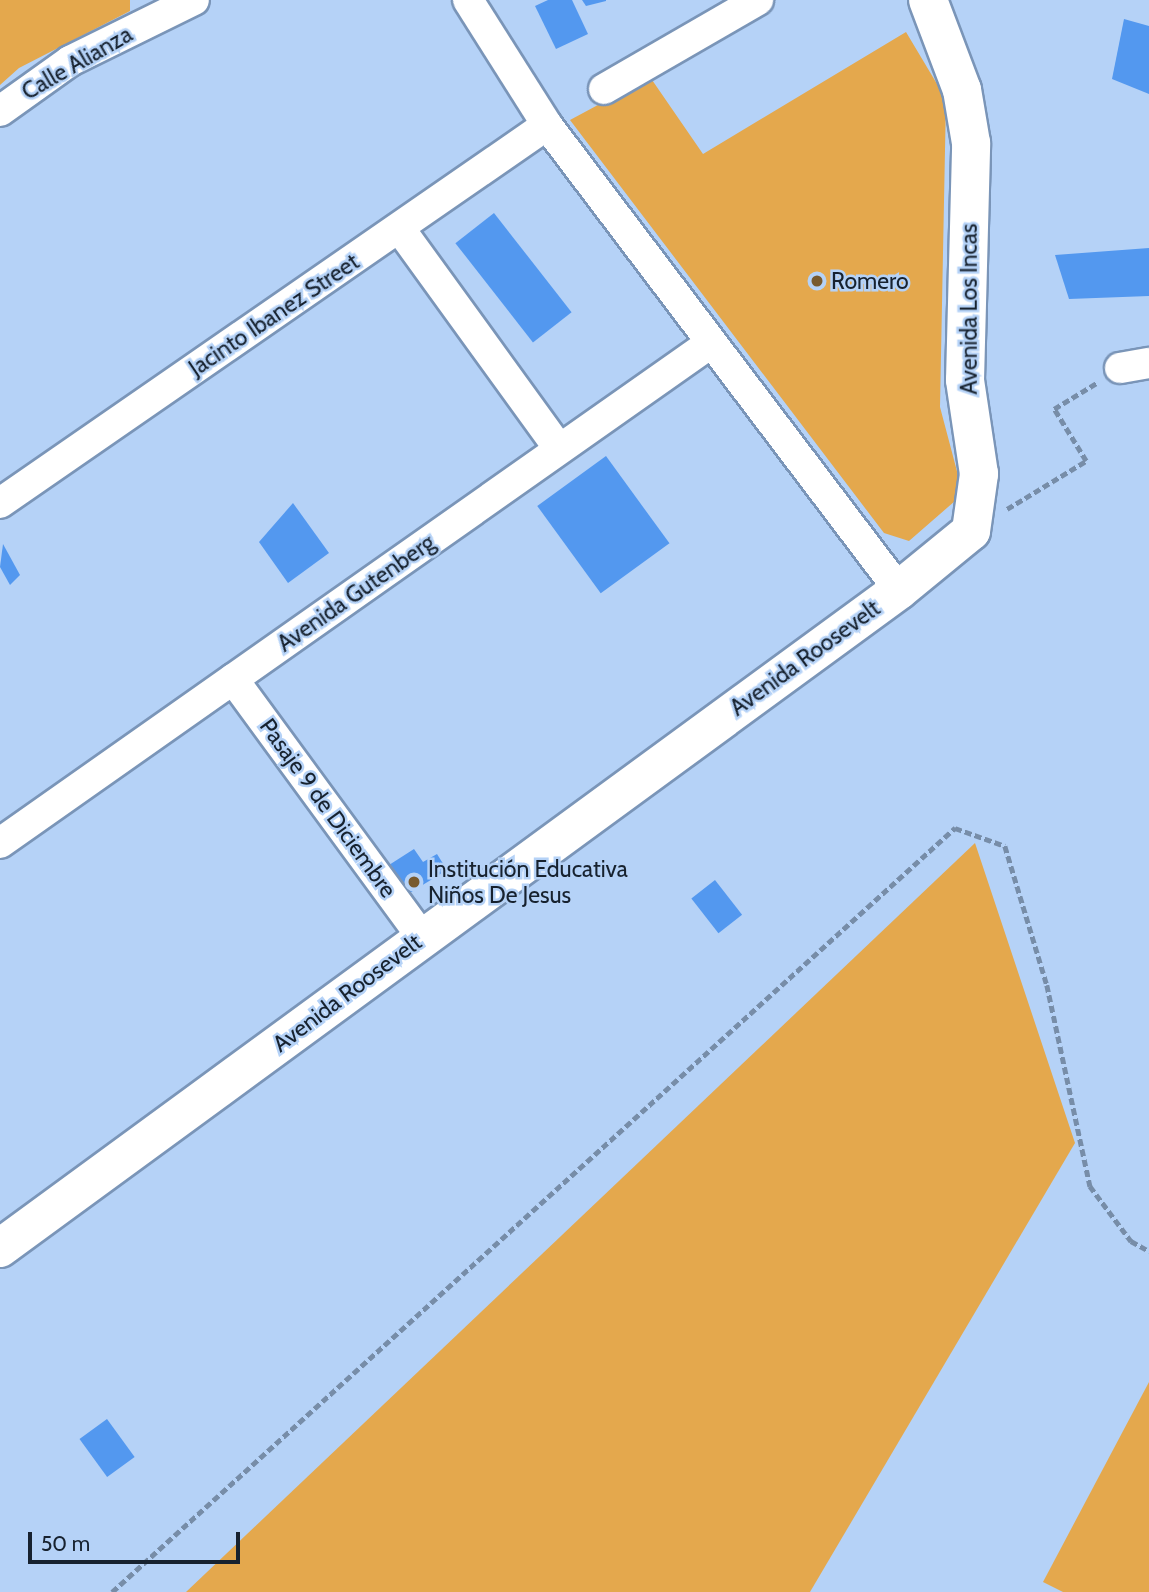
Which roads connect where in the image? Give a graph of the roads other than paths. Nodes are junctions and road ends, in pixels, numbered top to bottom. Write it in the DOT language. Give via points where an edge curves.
graph roads {
  1 [pos="194,0"];
  2 [pos="468,0"];
  3 [pos="758,0"];
  4 [pos="928,0"];
  5 [pos="604,89"];
  6 [pos="0,111"];
  7 [pos="547,125"];
  8 [pos="400,229"];
  9 [pos="711,343"];
  10 [pos="1149,363"];
  11 [pos="1120,368"];
  12 [pos="559,449"];
  13 [pos="0,503"];
  14 [pos="899,590"];
  15 [pos="233,679"];
  16 [pos="0,842"];
  17 [pos="422,937"];
  18 [pos="0,1248"];
  1 -- 6 [label="street, Calle Alianza" via="70,61"];
  2 -- 7 [label="street"];
  3 -- 5 [label="street"];
  4 -- 14 [label="street, Avenida Los Incas" via="962,90 971,143 965,380 979,474 971,531"];
  7 -- 8 [label="street, Jacinto Ibanez Street"];
  7 -- 9 [label="street"];
  8 -- 12 [label="street"];
  8 -- 13 [label="street, Jacinto Ibanez Street"];
  9 -- 12 [label="street, Avenida Gutenberg"];
  9 -- 14 [label="street"];
  10 -- 11 [label="street"];
  12 -- 15 [label="street, Avenida Gutenberg"];
  14 -- 17 [label="street, Avenida Roosevelt"];
  15 -- 16 [label="street, Avenida Gutenberg"];
  15 -- 17 [label="street, Pasaje 9 de Diciembre"];
  17 -- 18 [label="street, Avenida Roosevelt"];
}
